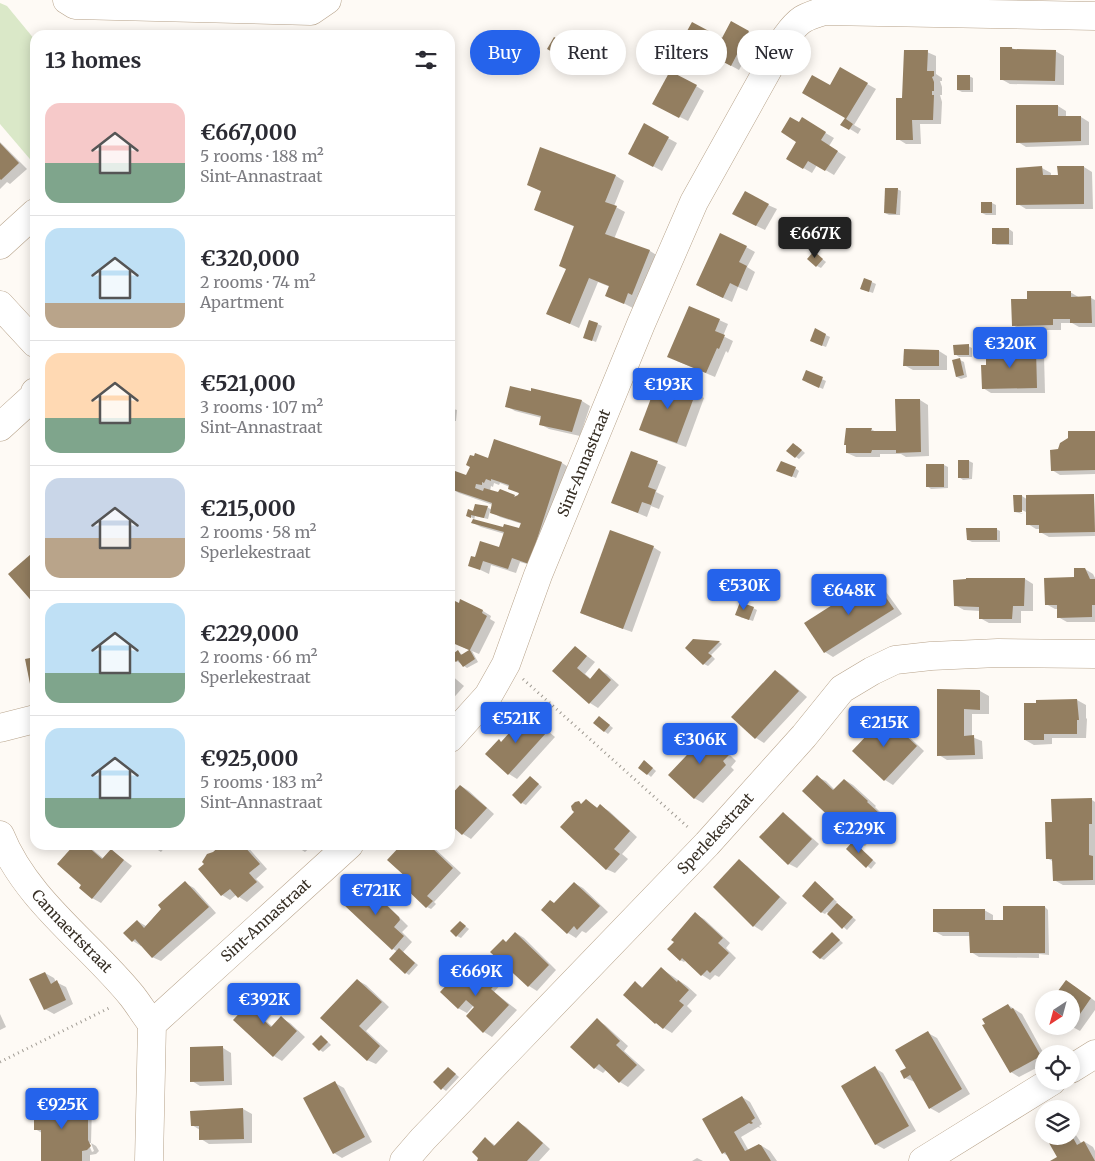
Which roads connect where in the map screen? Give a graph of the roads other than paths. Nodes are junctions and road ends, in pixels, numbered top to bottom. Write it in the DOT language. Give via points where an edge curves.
graph roads {
  1 [pos="67,0"];
  2 [pos="327,0"];
  3 [pos="1095,16"];
  4 [pos="30,218"];
  5 [pos="0,245"];
  6 [pos="0,305"];
  7 [pos="30,338"];
  8 [pos="30,400"];
  9 [pos="0,427"];
  10 [pos="1095,654"];
  11 [pos="30,720"];
  12 [pos="0,728"];
  13 [pos="455,732"];
  14 [pos="0,835"];
  15 [pos="343,850"];
  16 [pos="152,1024"];
  17 [pos="1095,1054"];
  18 [pos="1080,1063"];
  19 [pos="1037,1090"];
  20 [pos="149,1161"];
  21 [pos="404,1161"];
  22 [pos="923,1161"];
  1 -- 2 [label="street" via="75,5 311,11"];
  3 -- 13 [label="street, Sint-Annastraat" via="824,11 796,23 694,202 538,575 506,664 488,696"];
  4 -- 5 [label="street"];
  6 -- 7 [label="street"];
  8 -- 9 [label="street"];
  10 -- 21 [label="street, Sperlekestraat" via="930,656 895,660 842,689 707,844"];
  11 -- 12 [label="street"];
  14 -- 16 [label="street, Cannaertstraat" via="6,850 36,894 132,996"];
  15 -- 16 [label="street, Sint-Annastraat"];
  16 -- 20 [label="street"];
  17 -- 18 [label="street"];
  19 -- 22 [label="street"];
}
